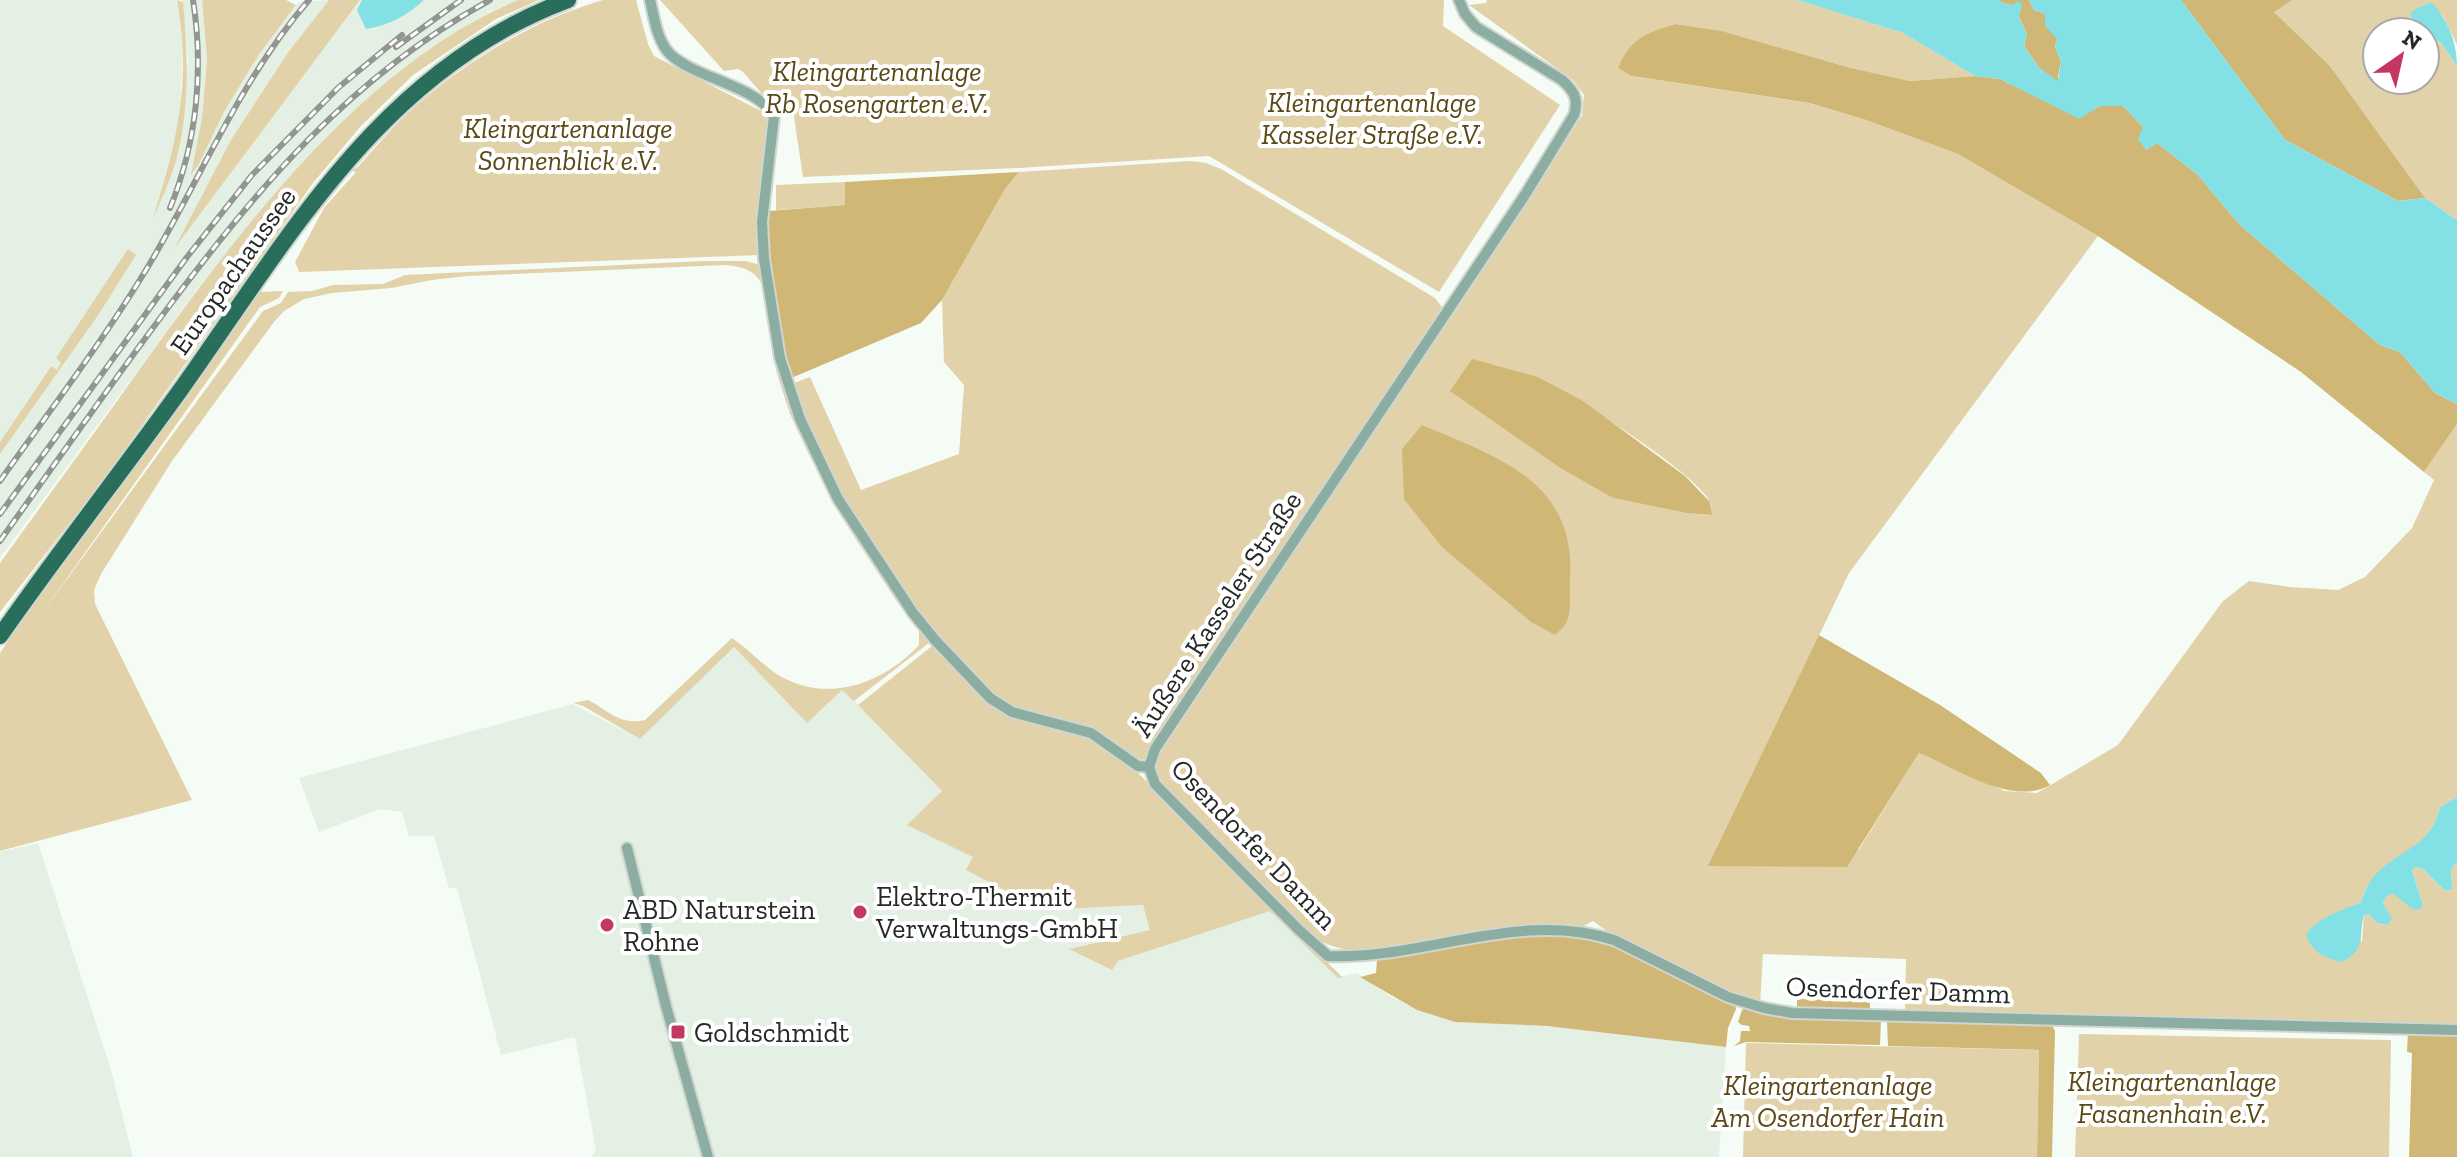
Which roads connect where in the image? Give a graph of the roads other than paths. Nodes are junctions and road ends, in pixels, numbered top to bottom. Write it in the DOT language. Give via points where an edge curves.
graph roads {
  1 [pos="568,0"];
  2 [pos="650,0"];
  3 [pos="1459,0"];
  4 [pos="0,636"];
  5 [pos="1149,767"];
  6 [pos="627,848"];
  7 [pos="2457,1030"];
  8 [pos="708,1157"];
  1 -- 4 [label="main road, Europachaussee" via="462,55 418,88 358,147"];
  2 -- 5 [label="street, Äußere Kasseler Straße" via="669,53 763,102 774,116 762,222 780,358 800,419 859,534 928,631 990,698 1012,712 1091,733 1138,766"];
  3 -- 5 [label="street, Äußere Kasseler Straße" via="1476,27 1562,80 1577,101 1574,115 1155,749"];
  5 -- 7 [label="street, Osendorfer Damm" via="1155,784 1328,956 1567,929 1614,940 1742,1002 1801,1014"];
  6 -- 8 [label="street"];
}
